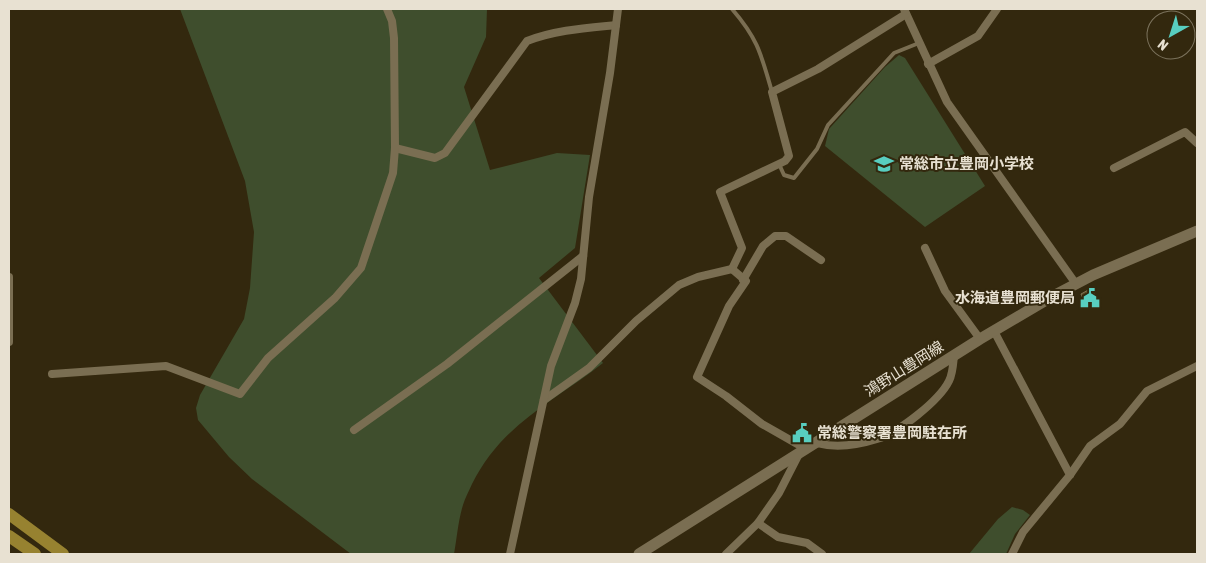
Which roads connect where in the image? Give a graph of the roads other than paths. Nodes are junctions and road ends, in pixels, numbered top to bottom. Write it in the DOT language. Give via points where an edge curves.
graph roads {
  1 [pos="387,9"];
  2 [pos="618,9"];
  3 [pos="732,9"];
  4 [pos="997,9"];
  5 [pos="905,11"];
  6 [pos="616,24"];
  7 [pos="919,43"];
  8 [pos="928,64"];
  9 [pos="772,92"];
  10 [pos="1197,143"];
  11 [pos="395,148"];
  12 [pos="779,164"];
  13 [pos="1114,168"];
  14 [pos="1197,231"];
  15 [pos="925,248"];
  16 [pos="583,256"];
  17 [pos="821,260"];
  18 [pos="732,269"];
  19 [pos="9,277"];
  20 [pos="744,280"];
  21 [pos="1076,284"];
  22 [pos="994,331"];
  23 [pos="980,339"];
  24 [pos="9,342"];
  25 [pos="954,355"];
  26 [pos="1197,366"];
  27 [pos="52,374"];
  28 [pos="544,400"];
  29 [pos="354,430"];
  30 [pos="807,448"];
  31 [pos="1070,475"];
  32 [pos="14,518"];
  33 [pos="758,523"];
  34 [pos="9,536"];
  35 [pos="32,552"];
  36 [pos="63,554"];
  37 [pos="70,554"];
  38 [pos="510,554"];
  39 [pos="640,554"];
  40 [pos="726,554"];
  41 [pos="822,554"];
  42 [pos="1012,554"];
  1 -- 11 [label="street" via="394,38"];
  2 -- 6 [label="street"];
  3 -- 9 [label="lane" via="759,47"];
  4 -- 8 [label="street" via="978,36"];
  5 -- 7 [label="street"];
  5 -- 9 [label="street" via="818,69"];
  6 -- 11 [label="street" via="569,30 527,41 445,153 435,158"];
  6 -- 16 [label="street"];
  7 -- 8 [label="street"];
  7 -- 12 [label="lane" via="894,53 887,60 828,125 817,149 794,178 784,175"];
  8 -- 21 [label="street" via="947,102"];
  9 -- 12 [label="street" via="789,156"];
  10 -- 13 [label="street" via="1185,132"];
  11 -- 27 [label="street" via="393,173 361,268 336,298 268,358 240,394 166,366"];
  12 -- 18 [label="street" via="720,192 742,248"];
  14 -- 21 [label="main road, 鴻野山豊岡線"];
  15 -- 23 [label="street" via="945,292"];
  16 -- 28 [label="street" via="575,303 551,366"];
  16 -- 29 [label="street" via="447,364"];
  17 -- 20 [label="street" via="786,236 776,236 763,246"];
  18 -- 20 [label="street"];
  18 -- 28 [label="street" via="679,285 589,368"];
  19 -- 24 [label="street"];
  20 -- 30 [label="street" via="746,282 729,306 697,377 762,424"];
  21 -- 22 [label="main road, 鴻野山豊岡線"];
  22 -- 23 [label="main road, 鴻野山豊岡線"];
  22 -- 31 [label="street"];
  23 -- 25 [label="main road, 鴻野山豊岡線"];
  25 -- 30 [label="main road, 鴻野山豊岡線"];
  25 -- 30 [label="street" via="953,371 943,390 923,410 890,434 852,444"];
  26 -- 31 [label="street" via="1147,391 1120,424 1090,446"];
  28 -- 38 [label="street"];
  30 -- 33 [label="street"];
  30 -- 39 [label="main road, 鴻野山豊岡線"];
  31 -- 42 [label="street" via="1023,532"];
  32 -- 36 [label="highway"];
  32 -- 37 [label="highway"];
  33 -- 40 [label="street"];
  33 -- 41 [label="street" via="778,536 807,543"];
  34 -- 35 [label="highway"];
}
